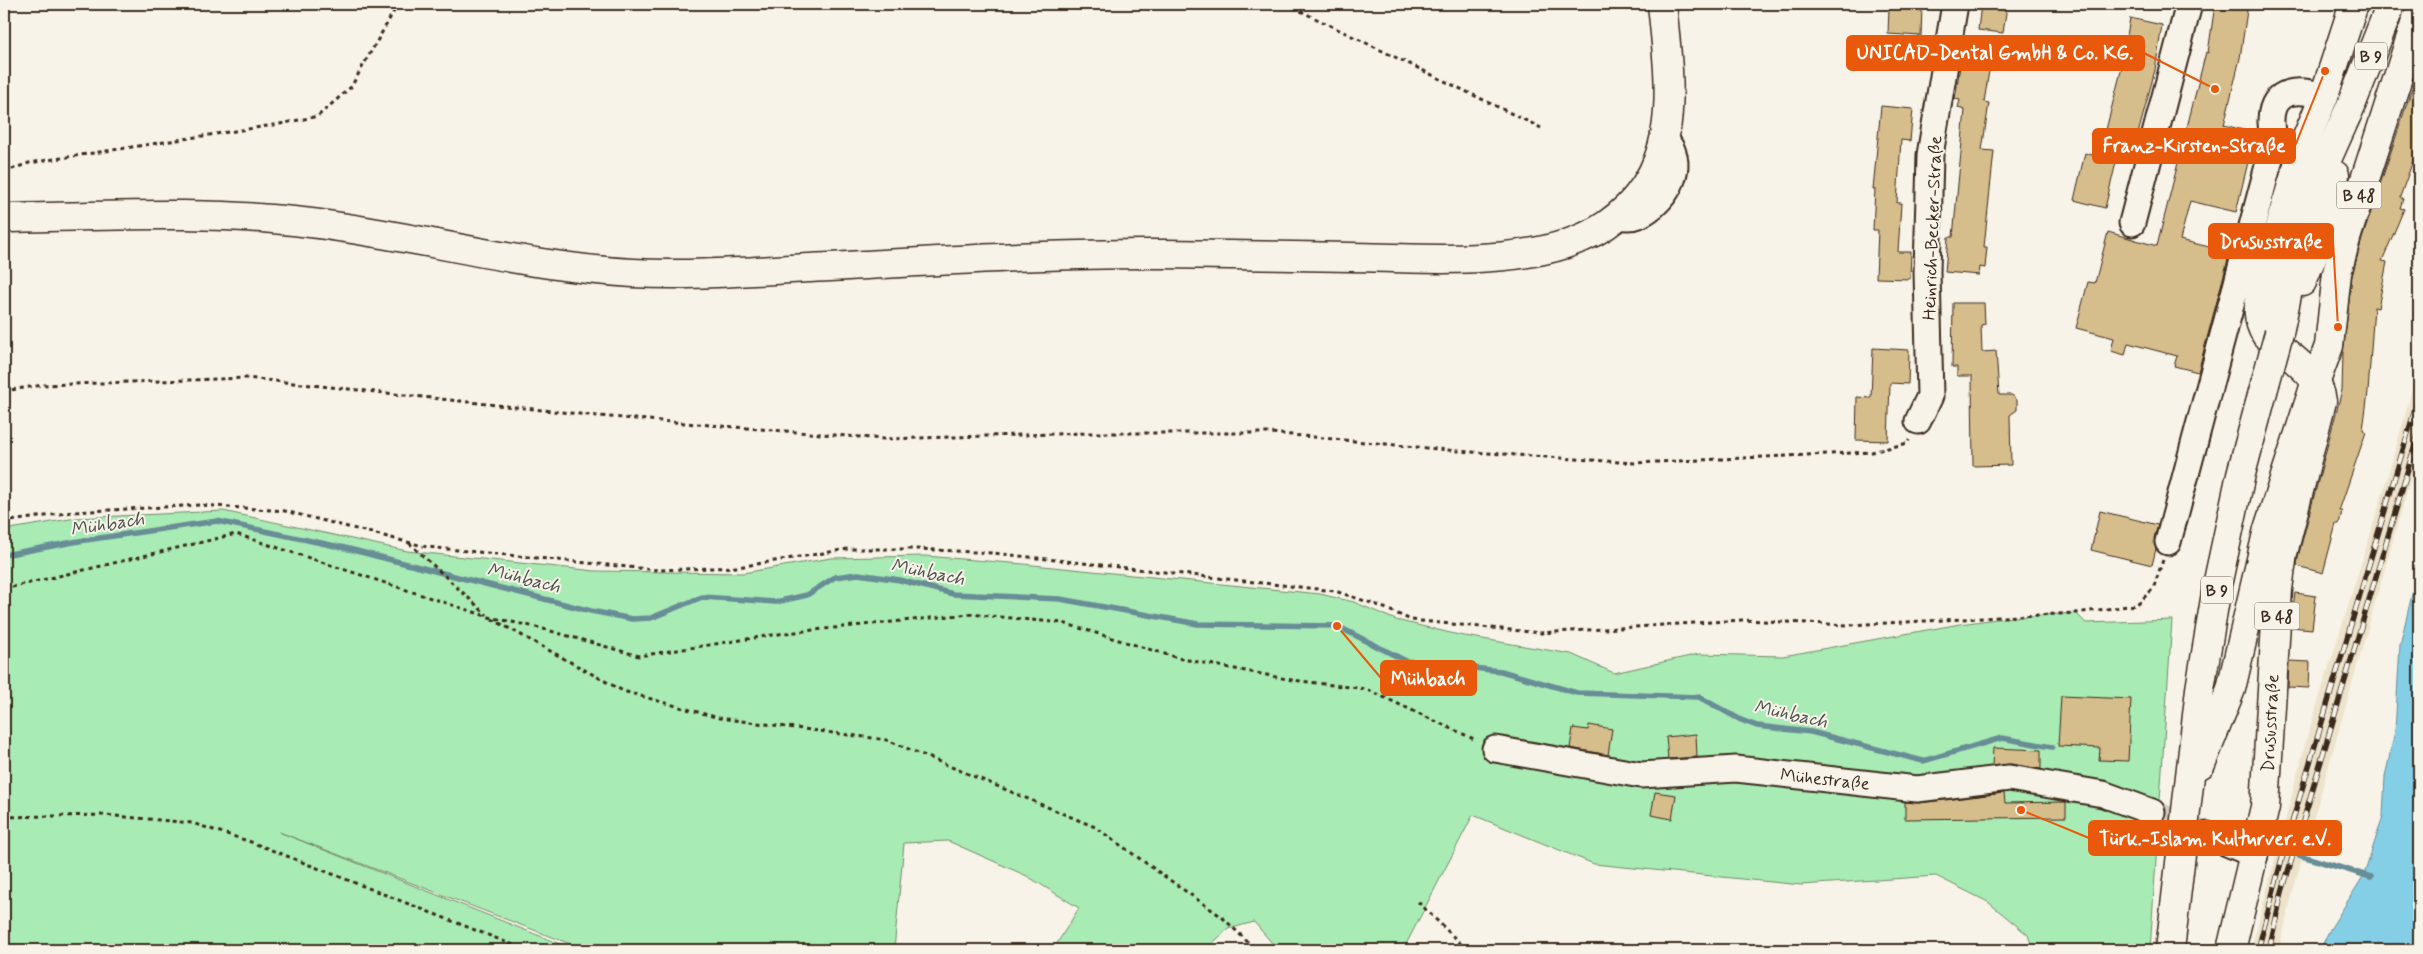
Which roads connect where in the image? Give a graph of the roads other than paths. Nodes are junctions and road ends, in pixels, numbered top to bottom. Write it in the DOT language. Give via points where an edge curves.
graph roads {
  1 [pos="1662,4"];
  2 [pos="1955,4"];
  3 [pos="2189,4"];
  4 [pos="2354,4"];
  5 [pos="2392,4"];
  6 [pos="2419,12"];
  7 [pos="2324,96"];
  8 [pos="4,218"];
  9 [pos="2132,223"];
  10 [pos="2316,381"];
  11 [pos="1918,421"];
  12 [pos="2168,542"];
  13 [pos="1495,749"];
  14 [pos="2187,798"];
  15 [pos="2152,812"];
  16 [pos="2208,835"];
  17 [pos="2255,855"];
  18 [pos="2170,950"];
  19 [pos="2231,950"];
  1 -- 8 [label="main road" via="1670,95 1665,140 1649,178 1617,216 1592,233 1564,245 1486,258 1155,254 1042,256 685,274 577,268 317,223 264,217"];
  2 -- 11 [label="street, Heinrich-Becker-Straße" via="1930,155 1927,272 1930,396"];
  3 -- 9 [label="street"];
  4 -- 7 [label="main road"];
  5 -- 14 [label="main road, B 9, bridge" via="2315,186 2301,228 2283,321 2241,474 2218,581 2200,689"];
  6 -- 10 [label="main road, B 48" via="2336,273 2329,346"];
  7 -- 10 [label="main road" via="2305,142 2258,305 2261,327 2266,335"];
  7 -- 12 [label="street" via="2306,91 2293,92 2282,96 2272,107 2272,151"];
  10 -- 14 [label="main road" via="2272,514 2232,689"];
  10 -- 17 [label="main road, Drususstraße / B 48" via="2321,394 2321,408 2278,589 2265,807"];
  13 -- 15 [label="street, Mühestraße" via="1641,775 1736,769 1917,789 2009,778 2103,794"];
  14 -- 18 [label="main road, B 9"];
  16 -- 17 [label="street"];
  17 -- 19 [label="main road, B 48"];
}
